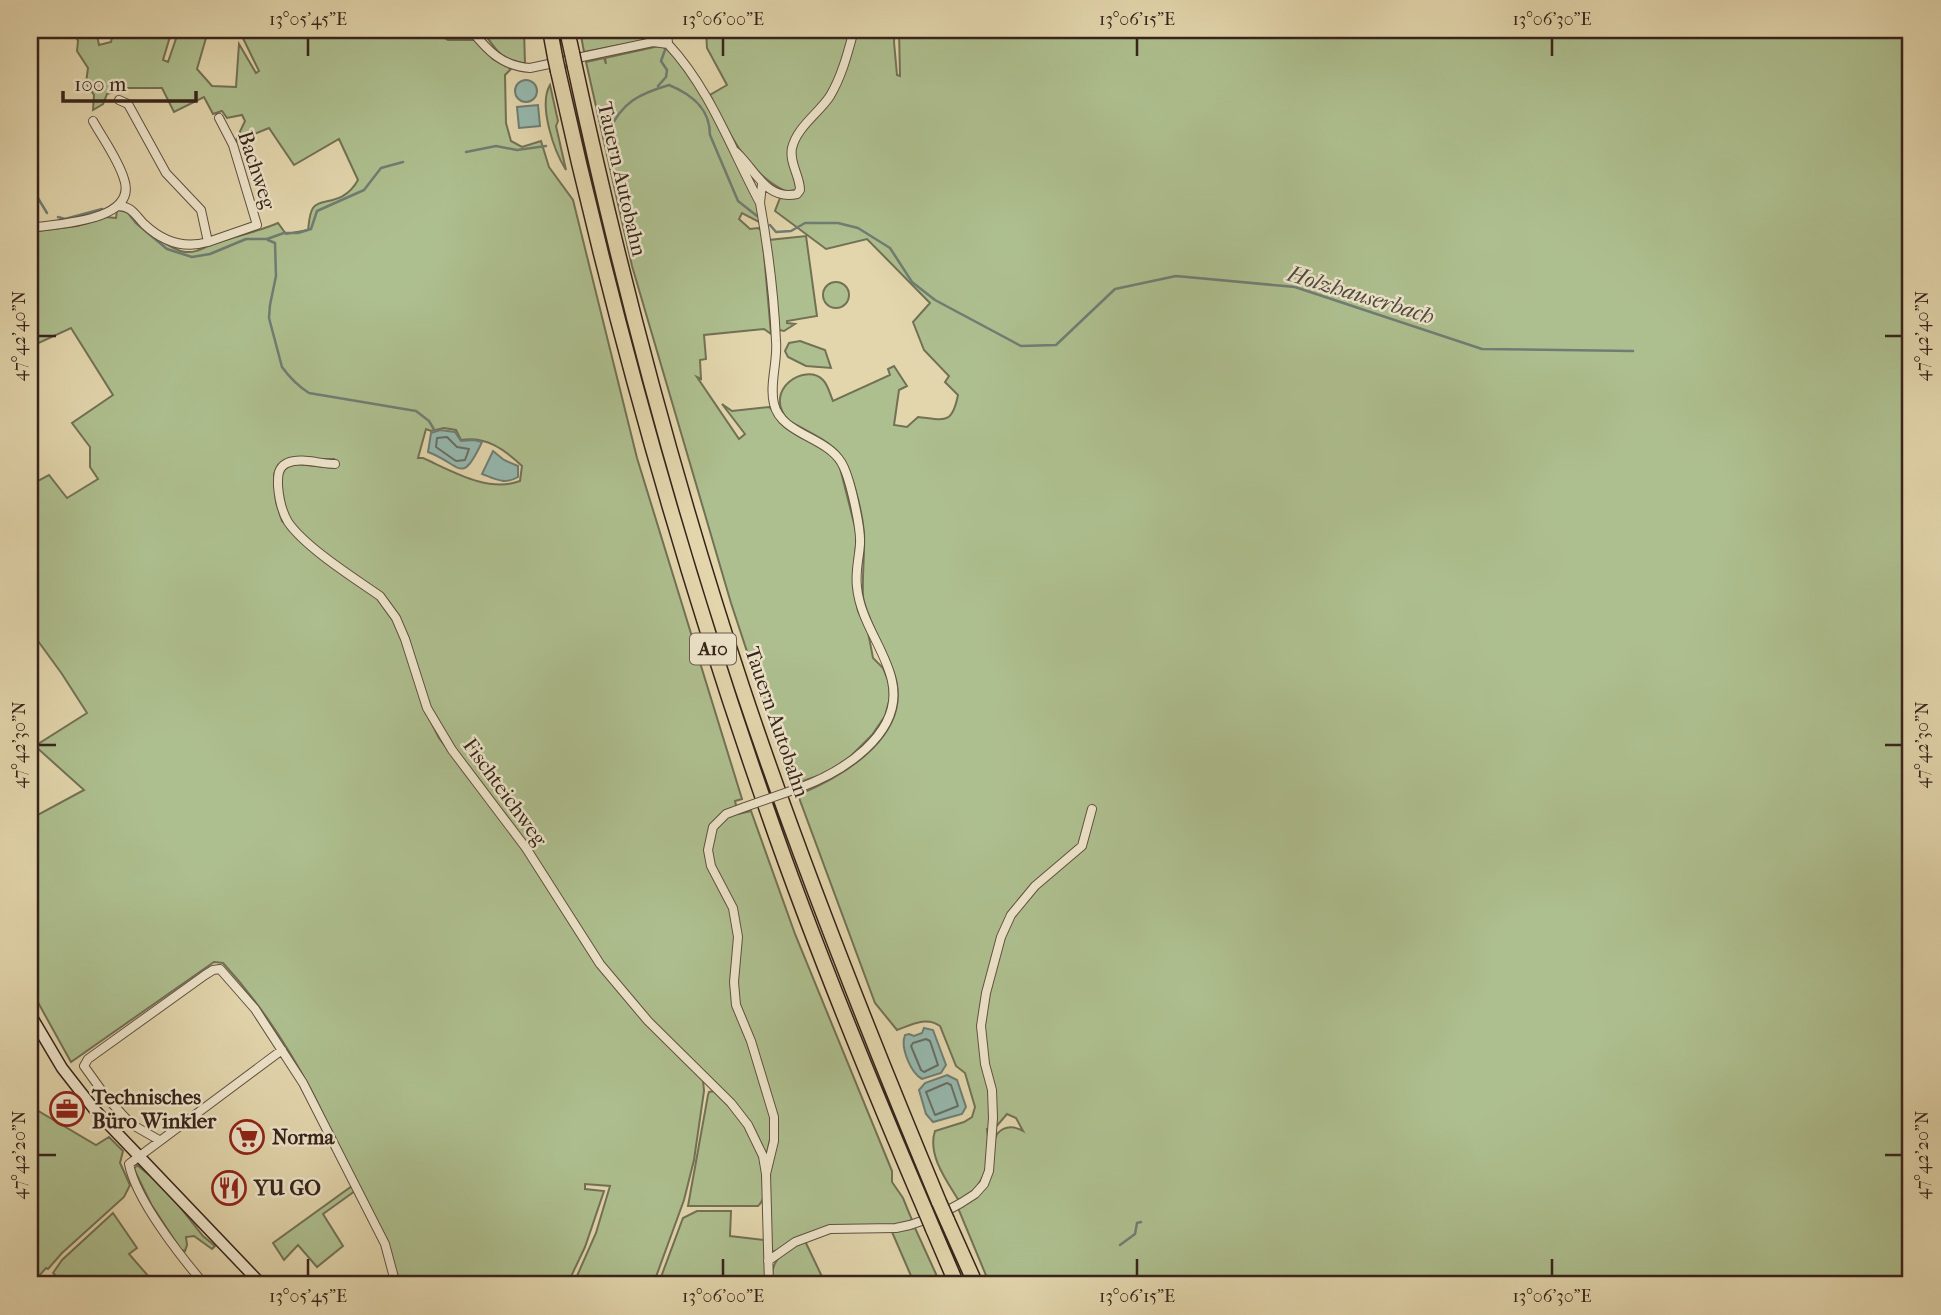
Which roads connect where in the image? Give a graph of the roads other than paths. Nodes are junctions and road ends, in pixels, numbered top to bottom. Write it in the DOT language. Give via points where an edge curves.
graph roads {
  1 [pos="471,30"];
  2 [pos="550,30"];
  3 [pos="567,30"];
  4 [pos="667,30"];
  5 [pos="854,30"];
  6 [pos="668,44"];
  7 [pos="119,100"];
  8 [pos="219,118"];
  9 [pos="93,121"];
  10 [pos="731,148"];
  11 [pos="761,184"];
  12 [pos="760,203"];
  13 [pos="118,206"];
  14 [pos="30,228"];
  15 [pos="208,242"];
  16 [pos="335,464"];
  17 [pos="1092,809"];
  18 [pos="30,1014"];
  19 [pos="282,1050"];
  20 [pos="159,1140"];
  21 [pos="139,1156"];
  22 [pos="766,1174"];
  23 [pos="768,1261"];
  24 [pos="205,1285"];
  25 [pos="262,1285"];
  26 [pos="396,1285"];
  27 [pos="769,1285"];
  28 [pos="957,1285"];
  29 [pos="976,1285"];
  1 -- 6 [label="street" via="494,56 515,67 530,68 653,42"];
  2 -- 28 [label="highway, Tauern Autobahn / A10, bridge" via="605,271 650,440 727,692 809,925"];
  3 -- 29 [label="highway, Tauern Autobahn / A10, bridge" via="658,408 738,673 865,1025"];
  4 -- 6 [label="street"];
  5 -- 11 [label="street" via="830,96 796,138 792,150 800,190 783,194"];
  6 -- 10 [label="street" via="704,92"];
  7 -- 15 [label="street" via="128,104 166,173 201,210"];
  8 -- 15 [label="street, Bachweg" via="233,145 257,225"];
  9 -- 13 [label="street" via="126,181"];
  10 -- 11 [label="street"];
  10 -- 12 [label="street"];
  11 -- 12 [label="street"];
  12 -- 22 [label="street, bridge" via="777,342 773,401 777,414 834,453 846,474 859,530 859,600 892,680 894,697 890,716 866,750 844,768 726,814 713,827 708,849 711,866 733,908 738,937 736,1005 774,1117"];
  13 -- 14 [label="street" via="78,222"];
  13 -- 15 [label="street, Bachweg" via="132,209 146,226 169,241 194,246"];
  16 -- 22 [label="street, Fischteichweg" via="299,461 281,468 278,492 287,521 388,606 405,639 427,708 452,750 526,849 600,964 748,1125"];
  17 -- 23 [label="street" via="1082,846 1035,886 1011,915 1001,937 981,1026 993,1118 984,1184 961,1203 910,1225 830,1229 795,1242"];
  18 -- 21 [label="main road" via="70,1078"];
  19 -- 20 [label="street"];
  19 -- 20 [label="street" via="247,999 224,971 217,969 88,1059 85,1068 117,1110"];
  19 -- 26 [label="street" via="384,1244"];
  20 -- 21 [label="street"];
  21 -- 24 [label="street" via="129,1164 138,1187 163,1230"];
  21 -- 25 [label="main road"];
  22 -- 23 [label="street"];
  23 -- 27 [label="street"];
}
